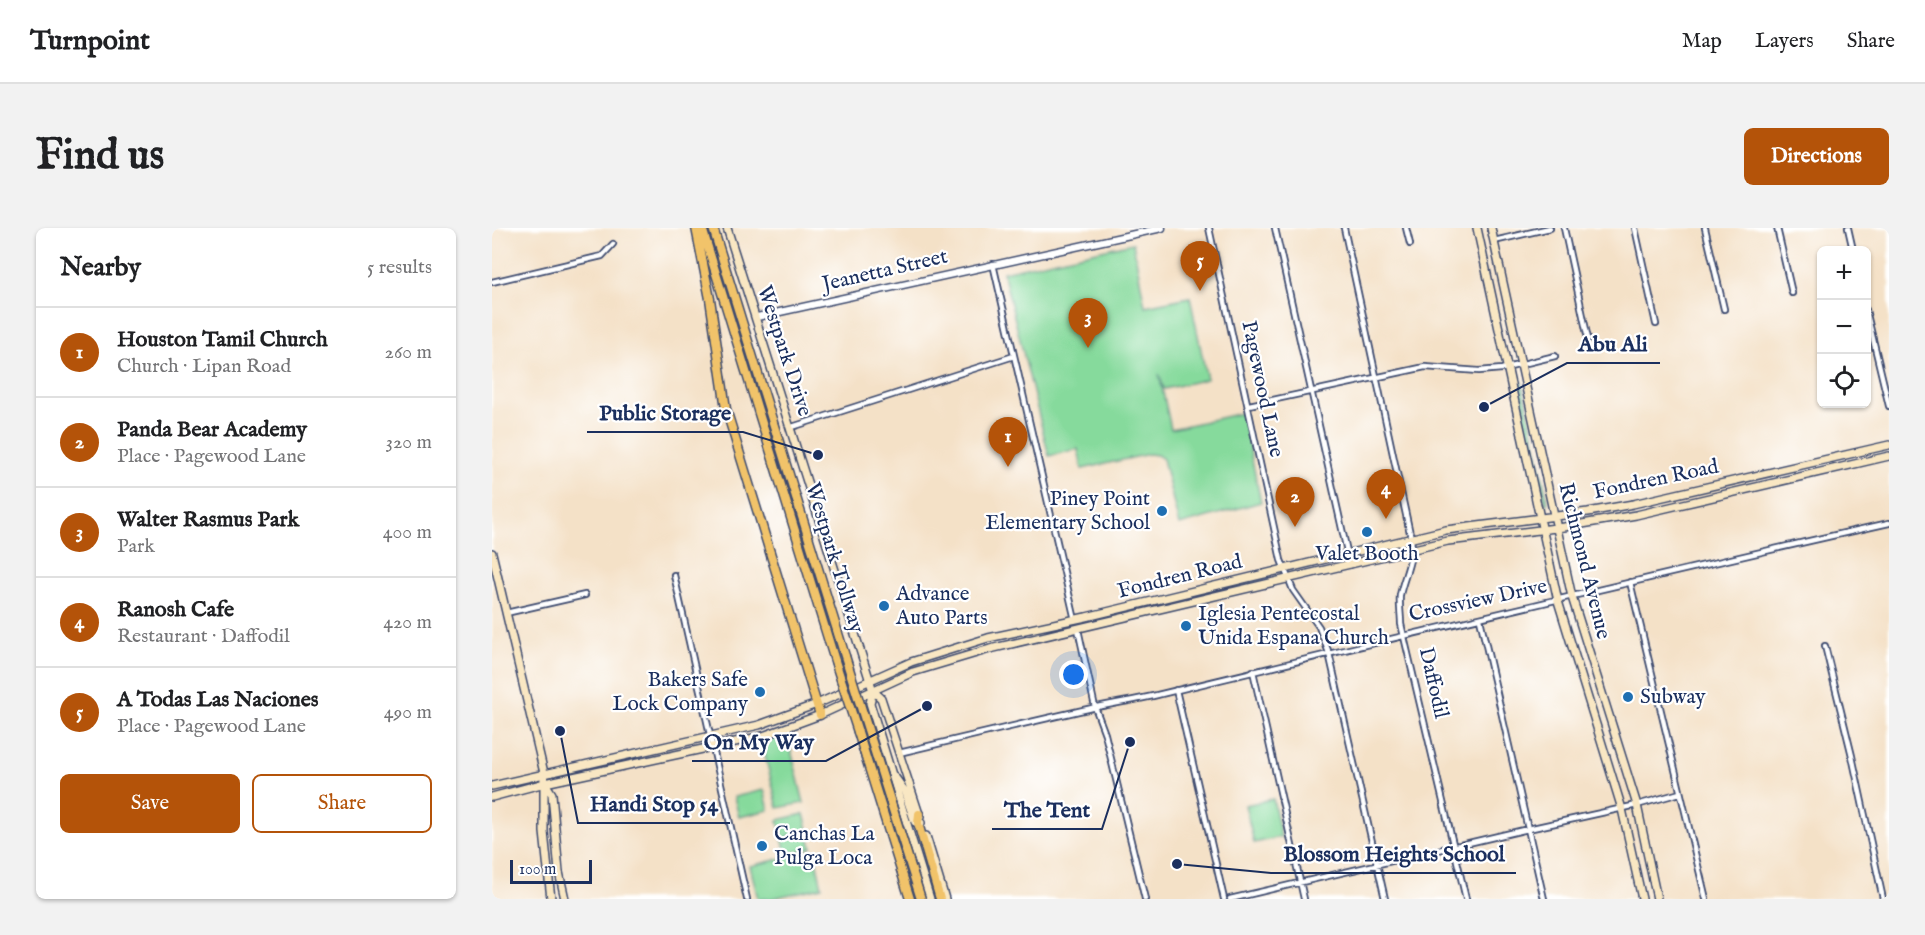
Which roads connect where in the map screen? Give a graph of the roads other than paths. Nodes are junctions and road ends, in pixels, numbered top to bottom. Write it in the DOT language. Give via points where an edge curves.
graph roads {
  1 [pos="696,228"];
  2 [pos="702,228"];
  3 [pos="713,228"];
  4 [pos="727,228"];
  5 [pos="1162,228"];
  6 [pos="1209,228"];
  7 [pos="1275,228"];
  8 [pos="1344,228"];
  9 [pos="1406,228"];
  10 [pos="1477,228"];
  11 [pos="1491,228"];
  12 [pos="1550,228"];
  13 [pos="1564,228"];
  14 [pos="1635,228"];
  15 [pos="1705,228"];
  16 [pos="1777,228"];
  17 [pos="1848,228"];
  18 [pos="1493,242"];
  19 [pos="614,244"];
  20 [pos="1410,244"];
  21 [pos="1852,246"];
  22 [pos="993,264"];
  23 [pos="492,282"];
  24 [pos="1792,293"];
  25 [pos="1724,309"];
  26 [pos="757,317"];
  27 [pos="1656,324"];
  28 [pos="1871,331"];
  29 [pos="1588,339"];
  30 [pos="1014,356"];
  31 [pos="1555,356"];
  32 [pos="1520,365"];
  33 [pos="1507,368"];
  34 [pos="1375,378"];
  35 [pos="1311,392"];
  36 [pos="1249,405"];
  37 [pos="1889,406"];
  38 [pos="792,428"];
  39 [pos="1889,445"];
  40 [pos="1889,456"];
  41 [pos="1733,480"];
  42 [pos="1736,491"];
  43 [pos="1645,501"];
  44 [pos="1648,512"];
  45 [pos="1554,516"];
  46 [pos="1540,518"];
  47 [pos="1889,523"];
  48 [pos="1557,527"];
  49 [pos="1542,529"];
  50 [pos="1411,538"];
  51 [pos="1412,550"];
  52 [pos="492,553"];
  53 [pos="1347,553"];
  54 [pos="1350,565"];
  55 [pos="1285,568"];
  56 [pos="674,575"];
  57 [pos="1289,579"];
  58 [pos="1630,582"];
  59 [pos="1216,586"];
  60 [pos="585,595"];
  61 [pos="1218,597"];
  62 [pos="1572,597"];
  63 [pos="1558,601"];
  64 [pos="1149,602"];
  65 [pos="1120,608"];
  66 [pos="1151,612"];
  67 [pos="506,613"];
  68 [pos="1480,619"];
  69 [pos="1075,620"];
  70 [pos="1078,629"];
  71 [pos="1404,634"];
  72 [pos="988,638"];
  73 [pos="1039,638"];
  74 [pos="1824,646"];
  75 [pos="990,649"];
  76 [pos="1329,654"];
  77 [pos="924,657"];
  78 [pos="1593,665"];
  79 [pos="927,668"];
  80 [pos="1579,669"];
  81 [pos="1253,671"];
  82 [pos="870,681"];
  83 [pos="1176,690"];
  84 [pos="873,691"];
  85 [pos="817,704"];
  86 [pos="1095,707"];
  87 [pos="820,715"];
  88 [pos="1615,734"];
  89 [pos="710,736"];
  90 [pos="1600,738"];
  91 [pos="712,748"];
  92 [pos="639,752"];
  93 [pos="899,753"];
  94 [pos="641,762"];
  95 [pos="890,769"];
  96 [pos="544,773"];
  97 [pos="545,783"];
  98 [pos="492,786"];
  99 [pos="1680,793"];
  100 [pos="492,797"];
  101 [pos="1637,805"];
  102 [pos="1622,808"];
  103 [pos="920,820"];
  104 [pos="1528,829"];
  105 [pos="1454,847"];
  106 [pos="1377,865"];
  107 [pos="547,872"];
  108 [pos="559,872"];
  109 [pos="1652,874"];
  110 [pos="1638,878"];
  111 [pos="1300,883"];
  112 [pos="551,899"];
  113 [pos="565,899"];
  114 [pos="747,899"];
  115 [pos="910,899"];
  116 [pos="921,899"];
  117 [pos="930,899"];
  118 [pos="940,899"];
  119 [pos="945,899"];
  120 [pos="1145,899"];
  121 [pos="1224,899"];
  122 [pos="1230,899"];
  123 [pos="1304,899"];
  124 [pos="1385,899"];
  125 [pos="1466,899"];
  126 [pos="1544,899"];
  127 [pos="1642,899"];
  128 [pos="1657,899"];
  129 [pos="1706,899"];
  130 [pos="1883,899"];
  1 -- 85 [label="highway" via="726,409"];
  2 -- 115 [label="highway, Westpark Tollway, bridge"];
  3 -- 116 [label="highway, Westpark Tollway, bridge"];
  4 -- 26 [label="main road, Westpark Drive"];
  5 -- 22 [label="street, Jeanetta Street"];
  6 -- 36 [label="street, Pagewood Lane"];
  7 -- 35 [label="street"];
  8 -- 34 [label="street, Daffodil"];
  9 -- 20 [label="street"];
  10 -- 33 [label="main road, Richmond Avenue"];
  11 -- 18 [label="main road, Richmond Avenue"];
  12 -- 18 [label="street"];
  13 -- 29 [label="street"];
  14 -- 27 [label="street"];
  15 -- 25 [label="street"];
  16 -- 24 [label="street"];
  17 -- 21 [label="street"];
  18 -- 32 [label="main road, Richmond Avenue"];
  19 -- 23 [label="street" via="602,256"];
  22 -- 26 [label="street, Jeanetta Street"];
  22 -- 30 [label="street"];
  26 -- 38 [label="main road, Westpark Drive"];
  28 -- 37 [label="street"];
  30 -- 38 [label="street"];
  30 -- 69 [label="street"];
  31 -- 32 [label="street"];
  32 -- 33 [label="street"];
  32 -- 45 [label="main road, Richmond Avenue"];
  33 -- 34 [label="street" via="1479,371 1425,367"];
  33 -- 46 [label="main road, Richmond Avenue"];
  34 -- 35 [label="street"];
  34 -- 50 [label="street, Daffodil"];
  35 -- 36 [label="street"];
  35 -- 53 [label="street"];
  36 -- 55 [label="street, Pagewood Lane"];
  38 -- 82 [label="main road, Westpark Drive"];
  39 -- 41 [label="main road, Fondren Road"];
  40 -- 42 [label="main road, Fondren Road"];
  41 -- 42 [label="main road"];
  41 -- 43 [label="main road, Fondren Road"];
  42 -- 44 [label="main road, Fondren Road"];
  43 -- 44 [label="main road"];
  43 -- 45 [label="main road, Fondren Road"];
  44 -- 48 [label="main road, Fondren Road"];
  45 -- 46 [label="main road, Fondren Road"];
  45 -- 48 [label="main road, Richmond Avenue"];
  46 -- 49 [label="main road, Richmond Avenue"];
  46 -- 50 [label="main road, Fondren Road"];
  47 -- 58 [label="street, Crossview Drive"];
  48 -- 49 [label="main road, Fondren Road"];
  48 -- 62 [label="main road, Richmond Avenue"];
  49 -- 51 [label="main road, Fondren Road" via="1465,538"];
  49 -- 63 [label="main road, Richmond Avenue"];
  50 -- 51 [label="street, Daffodil"];
  50 -- 53 [label="main road, Fondren Road"];
  51 -- 54 [label="main road, Fondren Road"];
  51 -- 71 [label="street, Daffodil" via="1400,597"];
  52 -- 67 [label="main road"];
  53 -- 54 [label="street"];
  53 -- 55 [label="main road, Fondren Road"];
  54 -- 57 [label="main road, Fondren Road"];
  55 -- 57 [label="street, Pagewood Lane"];
  55 -- 59 [label="main road, Fondren Road"];
  56 -- 89 [label="street"];
  57 -- 61 [label="main road, Fondren Road"];
  57 -- 76 [label="street, Pagewood Lane" via="1320,627"];
  58 -- 62 [label="street, Crossview Drive"];
  58 -- 99 [label="street"];
  59 -- 61 [label="main road"];
  59 -- 64 [label="main road, Fondren Road"];
  60 -- 67 [label="street"];
  61 -- 66 [label="main road, Fondren Road"];
  62 -- 63 [label="street, Crossview Drive"];
  62 -- 78 [label="main road, Richmond Avenue"];
  63 -- 68 [label="street, Crossview Drive"];
  63 -- 80 [label="main road, Richmond Avenue"];
  64 -- 65 [label="main road, Fondren Road"];
  64 -- 66 [label="main road"];
  65 -- 69 [label="main road, Fondren Road"];
  65 -- 70 [label="main road" via="1084,622"];
  66 -- 70 [label="main road, Fondren Road"];
  67 -- 96 [label="main road"];
  68 -- 71 [label="street, Crossview Drive"];
  68 -- 104 [label="street"];
  69 -- 72 [label="main road, Fondren Road"];
  69 -- 73 [label="main road"];
  70 -- 73 [label="main road, Fondren Road"];
  70 -- 86 [label="street"];
  71 -- 76 [label="street, Crossview Drive"];
  71 -- 105 [label="street, Daffodil"];
  72 -- 75 [label="main road"];
  72 -- 77 [label="main road, Fondren Road"];
  73 -- 75 [label="main road, Fondren Road"];
  74 -- 130 [label="street"];
  75 -- 79 [label="main road, Fondren Road"];
  76 -- 81 [label="street, Crossview Drive"];
  76 -- 106 [label="street, Pagewood Lane"];
  77 -- 79 [label="main road"];
  77 -- 82 [label="main road, Fondren Road"];
  78 -- 80 [label="main road"];
  78 -- 88 [label="main road, Richmond Avenue"];
  79 -- 84 [label="main road, Fondren Road"];
  80 -- 90 [label="main road, Richmond Avenue"];
  81 -- 83 [label="street, Crossview Drive"];
  81 -- 111 [label="street"];
  82 -- 84 [label="main road, Westpark Drive"];
  82 -- 85 [label="main road, Fondren Road"];
  83 -- 86 [label="street, Crossview Drive"];
  83 -- 121 [label="street"];
  84 -- 87 [label="main road, Fondren Road"];
  84 -- 93 [label="main road, Westpark Drive" via="881,698"];
  84 -- 95 [label="main road, Westpark Drive" via="870,703"];
  85 -- 87 [label="highway"];
  85 -- 89 [label="main road, Fondren Road" via="770,722"];
  86 -- 93 [label="street, Crossview Drive"];
  86 -- 120 [label="street"];
  87 -- 91 [label="main road, Fondren Road" via="763,736"];
  88 -- 90 [label="main road"];
  88 -- 101 [label="main road, Richmond Avenue"];
  89 -- 91 [label="street"];
  89 -- 92 [label="main road, Fondren Road"];
  90 -- 102 [label="main road, Richmond Avenue"];
  91 -- 94 [label="main road, Fondren Road"];
  91 -- 114 [label="street"];
  92 -- 94 [label="main road"];
  92 -- 96 [label="main road, Fondren Road"];
  93 -- 103 [label="main road, Westpark Drive"];
  94 -- 97 [label="main road, Fondren Road"];
  95 -- 103 [label="main road" via="904,790 915,822"];
  95 -- 117 [label="main road, Westpark Drive"];
  96 -- 97 [label="main road"];
  96 -- 98 [label="main road, Fondren Road"];
  97 -- 100 [label="main road, Fondren Road"];
  97 -- 107 [label="main road"];
  97 -- 108 [label="main road" via="552,794"];
  99 -- 101 [label="street"];
  99 -- 129 [label="street"];
  101 -- 102 [label="street"];
  101 -- 109 [label="main road, Richmond Avenue"];
  102 -- 104 [label="street"];
  102 -- 110 [label="main road, Richmond Avenue"];
  103 -- 118 [label="highway"];
  103 -- 119 [label="main road, Westpark Drive"];
  104 -- 105 [label="street"];
  104 -- 126 [label="street"];
  105 -- 106 [label="street"];
  105 -- 125 [label="street, Daffodil"];
  106 -- 111 [label="street"];
  106 -- 124 [label="street, Pagewood Lane"];
  107 -- 108 [label="main road"];
  107 -- 112 [label="main road"];
  108 -- 113 [label="main road"];
  109 -- 110 [label="main road"];
  109 -- 128 [label="main road, Richmond Avenue"];
  110 -- 127 [label="main road, Richmond Avenue"];
  111 -- 122 [label="street"];
  111 -- 123 [label="street"];
}
